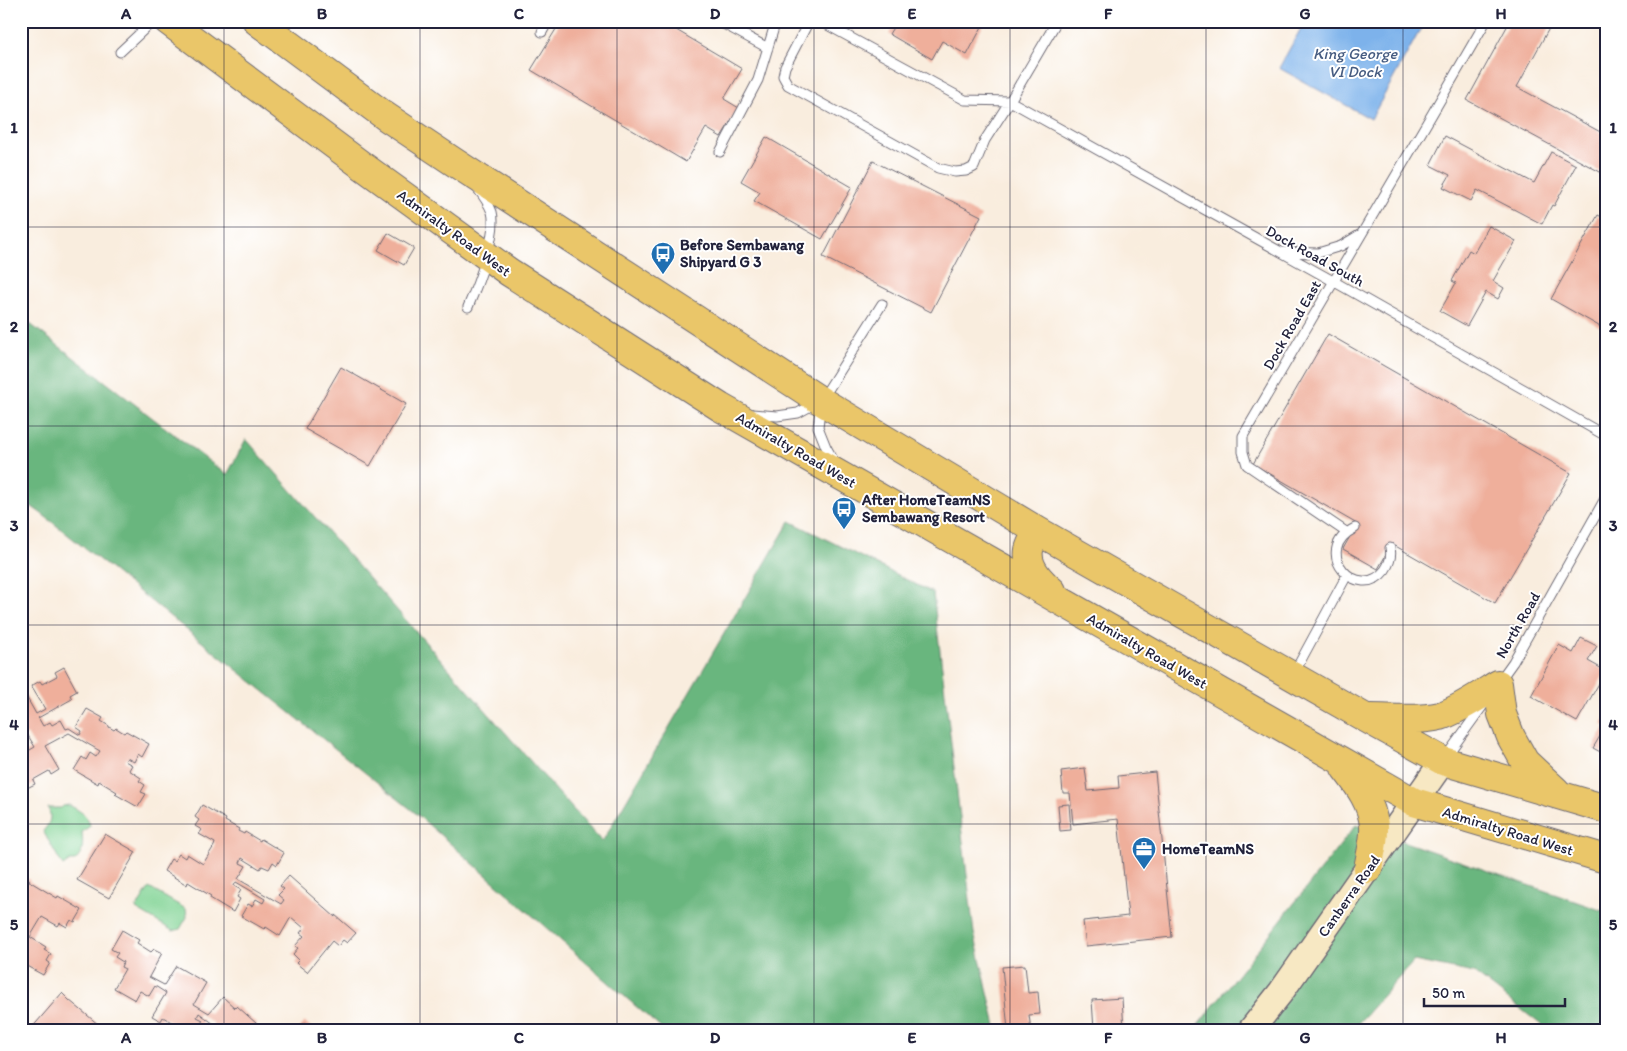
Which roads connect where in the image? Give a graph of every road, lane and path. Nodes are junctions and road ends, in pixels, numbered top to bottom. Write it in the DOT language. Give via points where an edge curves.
graph roads {
  1 [pos="153,21"];
  2 [pos="168,21"];
  3 [pos="257,21"];
  4 [pos="548,21"];
  5 [pos="718,21"];
  6 [pos="776,21"];
  7 [pos="810,21"];
  8 [pos="820,21"];
  9 [pos="1057,21"];
  10 [pos="1486,21"];
  11 [pos="542,32"];
  12 [pos="768,48"];
  13 [pos="120,52"];
  14 [pos="1010,101"];
  15 [pos="720,152"];
  16 [pos="454,162"];
  17 [pos="1362,234"];
  18 [pos="1280,252"];
  19 [pos="486,256"];
  20 [pos="1333,281"];
  21 [pos="882,304"];
  22 [pos="468,307"];
  23 [pos="821,401"];
  24 [pos="720,407"];
  25 [pos="1606,436"];
  26 [pos="852,482"];
  27 [pos="1606,497"];
  28 [pos="1355,528"];
  29 [pos="1038,531"];
  30 [pos="1346,532"];
  31 [pos="1390,548"];
  32 [pos="1347,575"];
  33 [pos="1075,610"];
  34 [pos="1293,676"];
  35 [pos="1498,684"];
  36 [pos="1364,718"];
  37 [pos="1339,761"];
  38 [pos="1443,761"];
  39 [pos="1562,796"];
  40 [pos="1414,802"];
  41 [pos="1606,809"];
  42 [pos="1606,859"];
  43 [pos="1368,869"];
  44 [pos="1251,1030"];
  1 -- 13 [label="lane"];
  2 -- 19 [label="main road, Admiralty Road West"];
  3 -- 16 [label="main road" via="385,116"];
  4 -- 11 [label="lane"];
  5 -- 12 [label="lane"];
  6 -- 12 [label="lane"];
  7 -- 14 [label="lane" via="785,67 783,76 788,85 938,168 955,172 974,166 985,140"];
  8 -- 14 [label="lane" via="965,100"];
  9 -- 14 [label="lane"];
  10 -- 17 [label="lane, Dock Road East"];
  12 -- 15 [label="lane" via="758,80"];
  14 -- 18 [label="lane, Dock Road South"];
  16 -- 19 [label="lane" via="479,190 492,212 492,238"];
  16 -- 23 [label="main road"];
  17 -- 18 [label="lane" via="1341,246 1318,253"];
  17 -- 20 [label="lane, Dock Road East"];
  18 -- 20 [label="lane, Dock Road South"];
  19 -- 22 [label="lane"];
  19 -- 24 [label="main road, Admiralty Road West"];
  20 -- 25 [label="lane, Dock Road South"];
  20 -- 30 [label="lane, Dock Road East" via="1243,436 1243,452 1248,465"];
  21 -- 23 [label="lane"];
  23 -- 24 [label="lane" via="798,413 777,416"];
  23 -- 26 [label="lane" via="818,427 837,465"];
  23 -- 29 [label="main road"];
  24 -- 26 [label="main road, Admiralty Road West"];
  26 -- 33 [label="main road, Admiralty Road West"];
  27 -- 35 [label="lane, North Road"];
  28 -- 30 [label="lane"];
  29 -- 33 [label="main road" via="1029,549 1030,564 1041,581"];
  29 -- 34 [label="main road"];
  30 -- 32 [label="lane" via="1338,542 1336,554 1339,566"];
  31 -- 32 [label="lane" via="1389,565 1381,575 1370,580 1358,580"];
  32 -- 34 [label="lane"];
  33 -- 37 [label="main road, Admiralty Road West"];
  34 -- 36 [label="main road"];
  35 -- 36 [label="main road" via="1440,716"];
  35 -- 38 [label="lane, North Road"];
  35 -- 39 [label="main road" via="1502,714 1525,762"];
  36 -- 38 [label="main road"];
  37 -- 40 [label="main road, Admiralty Road West"];
  37 -- 43 [label="main road" via="1369,804 1374,828"];
  38 -- 39 [label="main road"];
  38 -- 40 [label="main road, Canberra Road"];
  39 -- 41 [label="main road"];
  40 -- 42 [label="main road, Admiralty Road West"];
  40 -- 43 [label="main road, Canberra Road"];
  43 -- 44 [label="main road, Canberra Road" via="1282,992"];
}
